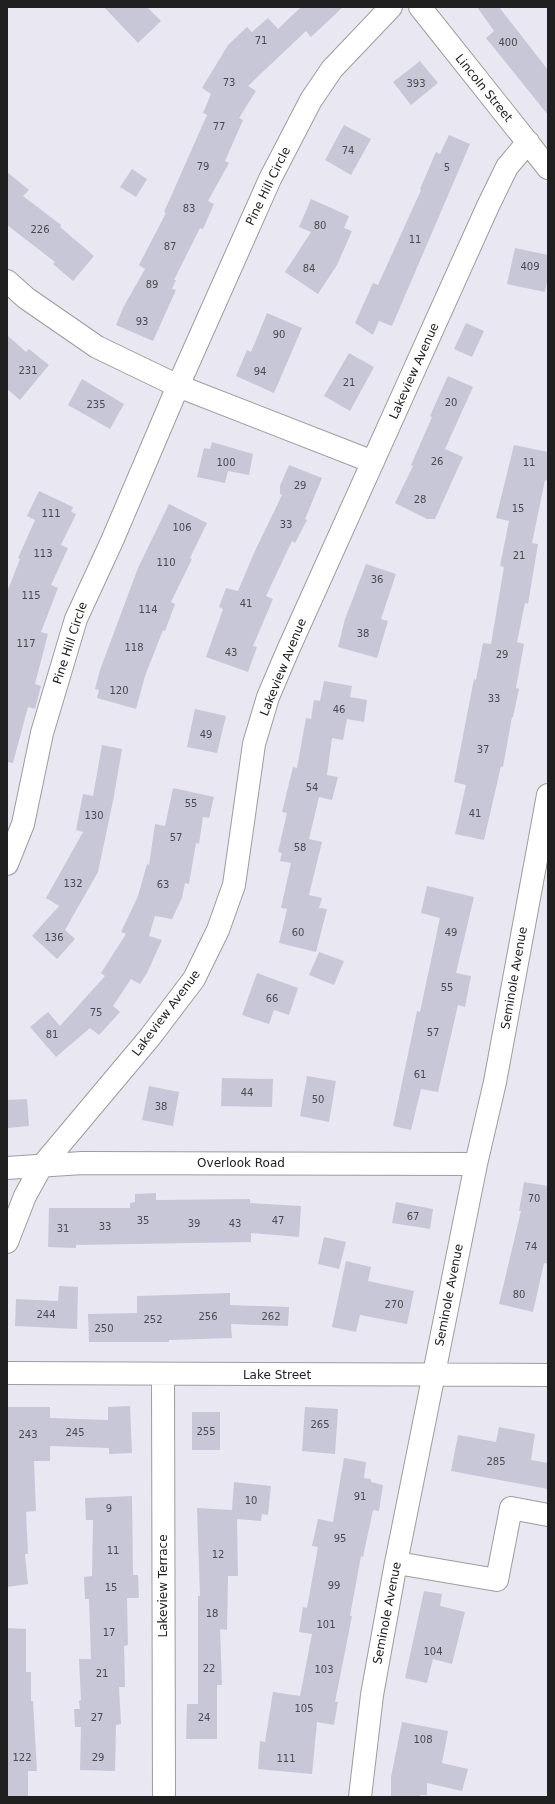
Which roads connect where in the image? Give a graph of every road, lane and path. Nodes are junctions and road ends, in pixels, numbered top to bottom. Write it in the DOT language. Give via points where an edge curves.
graph roads {
  1 [pos="391,7"];
  2 [pos="420,7"];
  3 [pos="528,142"];
  4 [pos="548,168"];
  5 [pos="7,281"];
  6 [pos="178,386"];
  7 [pos="373,462"];
  8 [pos="548,795"];
  9 [pos="7,864"];
  10 [pos="476,1164"];
  11 [pos="41,1166"];
  12 [pos="7,1168"];
  13 [pos="7,1242"];
  14 [pos="7,1373"];
  15 [pos="163,1375"];
  16 [pos="433,1375"];
  17 [pos="548,1375"];
  18 [pos="548,1515"];
  19 [pos="397,1563"];
  20 [pos="164,1797"];
  21 [pos="360,1797"];
  1 -- 6 [label="street, Pine Hill Circle" via="332,69 311,100 270,179"];
  2 -- 3 [label="street, Lincoln Street"];
  3 -- 4 [label="street, Lincoln Street"];
  3 -- 7 [label="street, Lakeview Avenue" via="507,167 497,186"];
  5 -- 6 [label="street" via="26,298 97,347"];
  6 -- 7 [label="street"];
  6 -- 9 [label="street, Pine Hill Circle" via="112,542 76,619 42,734 23,824"];
  7 -- 11 [label="street, Lakeview Avenue" via="268,697 254,744 234,885 218,930 194,979 150,1037"];
  8 -- 10 [label="street, Seminole Avenue" via="495,1082"];
  10 -- 11 [label="street, Overlook Road" via="82,1163"];
  10 -- 16 [label="street, Seminole Avenue"];
  11 -- 12 [label="street, Overlook Road"];
  11 -- 13 [label="street, Lakeview Avenue" via="25,1196"];
  14 -- 15 [label="street, Lake Street"];
  15 -- 16 [label="street, Lake Street"];
  15 -- 20 [label="street, Lakeview Terrace"];
  16 -- 17 [label="street, Lake Street"];
  16 -- 19 [label="street, Seminole Avenue"];
  18 -- 19 [label="street" via="511,1508 497,1580"];
  19 -- 21 [label="street, Seminole Avenue" via="372,1695"];
}
